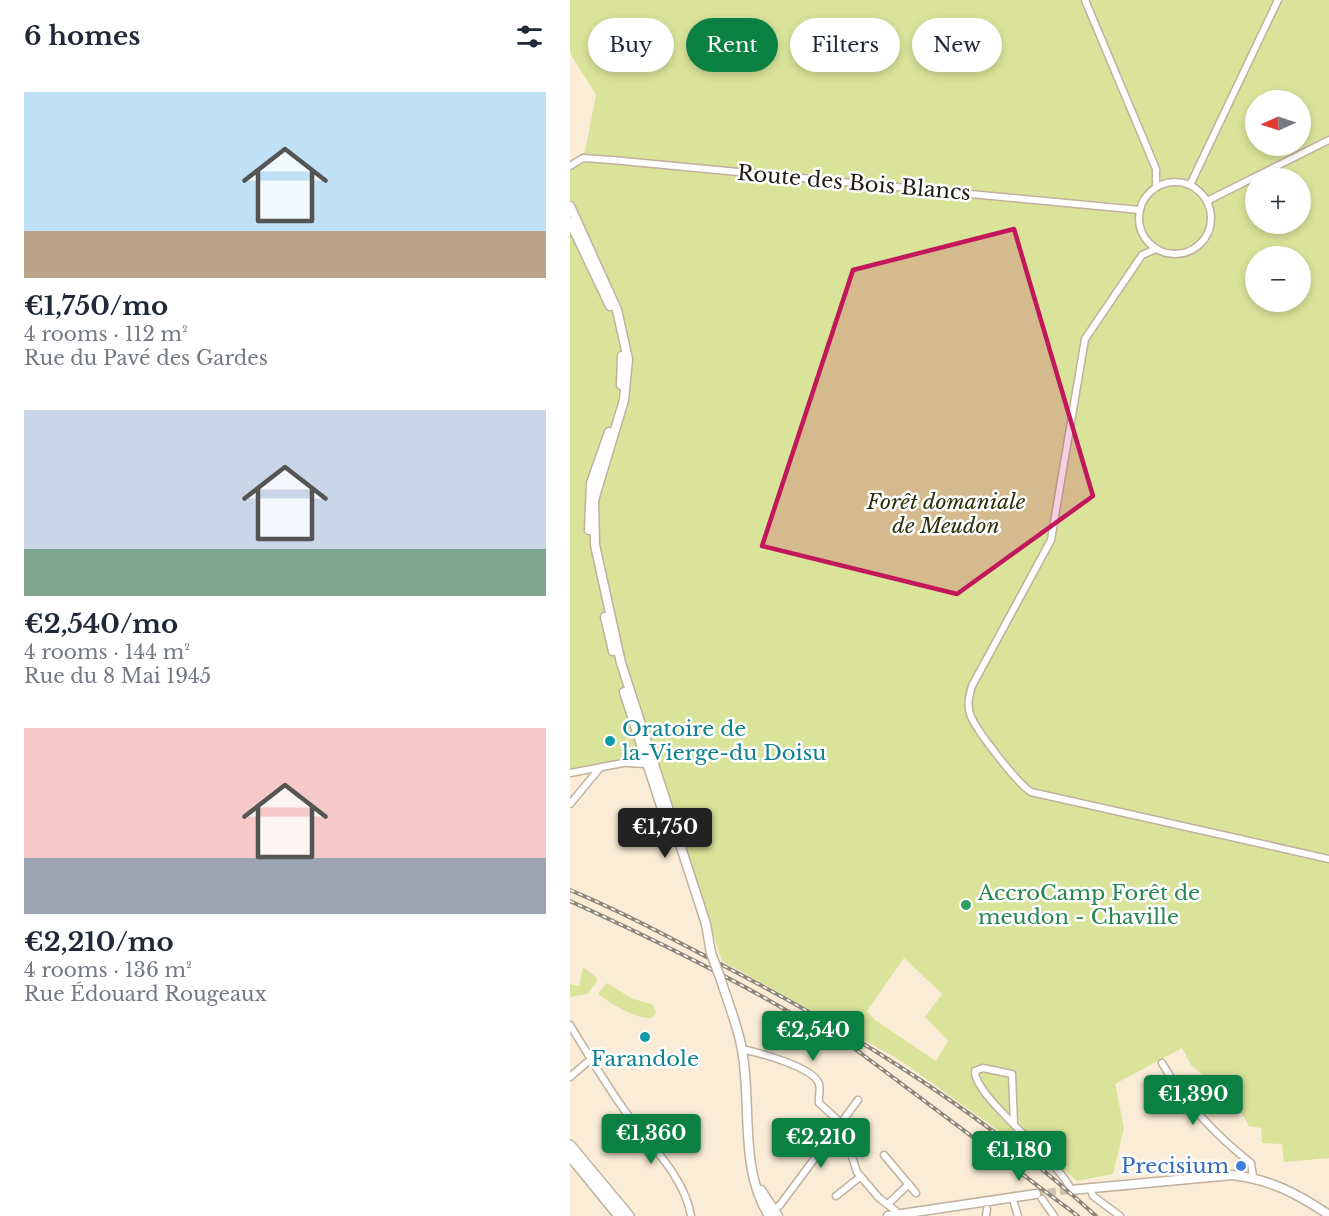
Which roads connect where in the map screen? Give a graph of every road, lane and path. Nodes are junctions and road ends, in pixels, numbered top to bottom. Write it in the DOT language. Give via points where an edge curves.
graph roads {
  1 [pos="1085,0"];
  2 [pos="1278,0"];
  3 [pos="1329,140"];
  4 [pos="570,166"];
  5 [pos="1156,169"];
  6 [pos="1168,182"];
  7 [pos="1190,185"];
  8 [pos="1156,187"];
  9 [pos="1207,201"];
  10 [pos="570,206"];
  11 [pos="1140,210"];
  12 [pos="570,222"];
  13 [pos="1156,249"];
  14 [pos="648,759"];
  15 [pos="602,767"];
  16 [pos="570,773"];
  17 [pos="570,804"];
  18 [pos="1329,859"];
  19 [pos="570,1025"];
  20 [pos="742,1048"];
  21 [pos="591,1059"];
  22 [pos="1162,1063"];
  23 [pos="570,1077"];
  24 [pos="858,1100"];
  25 [pos="841,1123"];
  26 [pos="1014,1124"];
  27 [pos="570,1145"];
  28 [pos="884,1155"];
  29 [pos="570,1156"];
  30 [pos="860,1176"];
  31 [pos="1253,1178"];
  32 [pos="909,1184"];
  33 [pos="1090,1187"];
  34 [pos="1071,1190"];
  35 [pos="916,1193"];
  36 [pos="836,1196"];
  37 [pos="1039,1197"];
  38 [pos="888,1203"];
  39 [pos="1014,1203"];
  40 [pos="772,1214"];
  41 [pos="893,1215"];
  42 [pos="1329,1215"];
  43 [pos="619,1216"];
  44 [pos="629,1216"];
  45 [pos="691,1216"];
  46 [pos="1018,1216"];
  47 [pos="1054,1216"];
  48 [pos="1120,1216"];
  1 -- 5 [label="street"];
  2 -- 7 [label="street"];
  3 -- 9 [label="street"];
  4 -- 11 [label="street, Route des Bois Blancs" via="584,159 612,159"];
  5 -- 6 [label="street"];
  5 -- 8 [label="street"];
  6 -- 7 [label="street"];
  6 -- 8 [label="street"];
  7 -- 9 [label="street"];
  8 -- 11 [label="street"];
  9 -- 13 [label="street" via="1210,228 1202,243 1182,254"];
  10 -- 14 [label="main road" via="613,300 626,346 624,400 597,487 593,527 621,663"];
  11 -- 13 [label="street" via="1141,230"];
  12 -- 14 [label="main road" via="609,303 622,354 618,405 591,483 588,520 608,633"];
  13 -- 18 [label="street" via="1142,255 1085,339 1051,540 972,686 968,702 971,716 1020,783 1031,792"];
  14 -- 15 [label="street"];
  14 -- 20 [label="main road, bridge" via="706,924 711,953"];
  15 -- 16 [label="street"];
  15 -- 17 [label="street"];
  19 -- 21 [label="street"];
  20 -- 25 [label="street" via="795,1066 813,1077 819,1085 819,1103"];
  20 -- 40 [label="main road" via="755,1182"];
  21 -- 23 [label="street"];
  21 -- 45 [label="street" via="672,1174 686,1196"];
  22 -- 31 [label="street" via="1180,1094 1225,1143 1251,1162"];
  24 -- 25 [label="street"];
  25 -- 30 [label="street"];
  25 -- 40 [label="street"];
  26 -- 26 [label="street" via="1012,1074 983,1068 975,1071 978,1082"];
  26 -- 34 [label="street" via="1065,1178"];
  27 -- 44 [label="main road"];
  28 -- 32 [label="street"];
  29 -- 43 [label="main road"];
  30 -- 36 [label="street"];
  30 -- 38 [label="street"];
  31 -- 33 [label="main road" via="1218,1175"];
  31 -- 42 [label="main road" via="1294,1192"];
  32 -- 35 [label="street"];
  32 -- 38 [label="street"];
  33 -- 34 [label="main road"];
  33 -- 48 [label="street" via="1093,1196"];
  37 -- 41 [label="main road"];
  37 -- 47 [label="street"];
  38 -- 41 [label="street"];
  39 -- 46 [label="street"];
}
